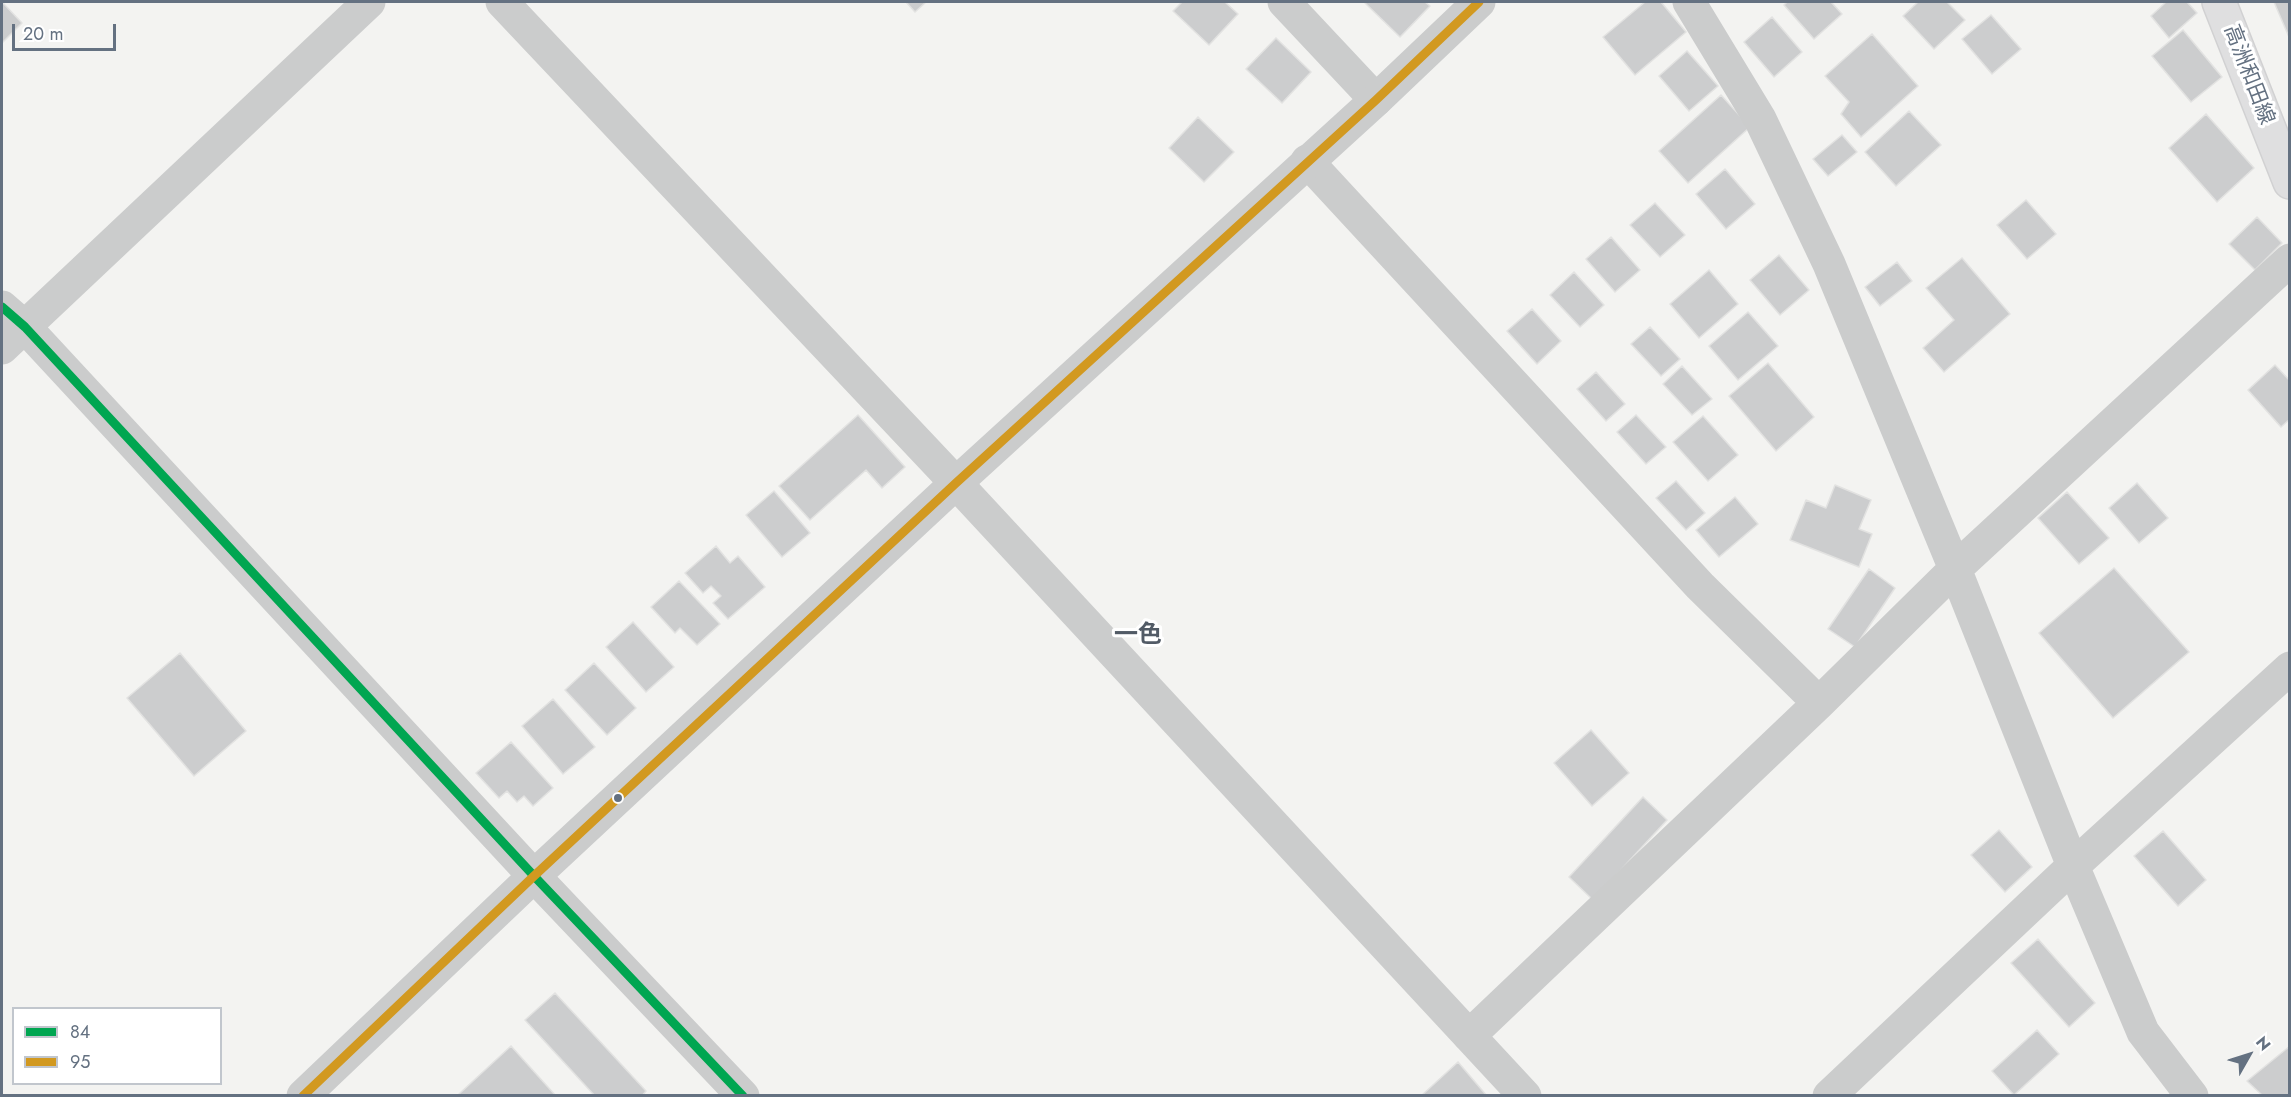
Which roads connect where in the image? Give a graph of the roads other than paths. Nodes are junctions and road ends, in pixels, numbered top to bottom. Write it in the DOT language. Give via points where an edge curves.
graph roads {
  1 [pos="369,2"];
  2 [pos="502,2"];
  3 [pos="1284,2"];
  4 [pos="1479,2"];
  5 [pos="1689,2"];
  6 [pos="2219,2"];
  7 [pos="1376,100"];
  8 [pos="1307,161"];
  9 [pos="2289,182"];
  10 [pos="2289,260"];
  11 [pos="9,327"];
  12 [pos="956,483"];
  13 [pos="1955,568"];
  14 [pos="2289,668"];
  15 [pos="1819,703"];
  16 [pos="2073,866"];
  17 [pos="534,876"];
  18 [pos="1469,1036"];
  19 [pos="303,1095"];
  20 [pos="743,1095"];
  21 [pos="1525,1095"];
  22 [pos="1828,1095"];
  23 [pos="2192,1095"];
  1 -- 11 [label="street"];
  2 -- 12 [label="street"];
  3 -- 7 [label="street"];
  4 -- 7 [label="street"];
  5 -- 13 [label="street" via="1760,119 1824,254"];
  6 -- 9 [label="main road, 高洲和田線"];
  7 -- 8 [label="street"];
  8 -- 12 [label="street"];
  8 -- 15 [label="street" via="1700,586"];
  10 -- 13 [label="street"];
  11 -- 17 [label="street"];
  12 -- 17 [label="street"];
  12 -- 18 [label="street"];
  13 -- 15 [label="street"];
  13 -- 16 [label="street"];
  14 -- 16 [label="street"];
  15 -- 18 [label="street"];
  16 -- 22 [label="street"];
  16 -- 23 [label="street" via="2143,1032"];
  17 -- 19 [label="street"];
  17 -- 20 [label="street"];
  18 -- 21 [label="street"];
}
